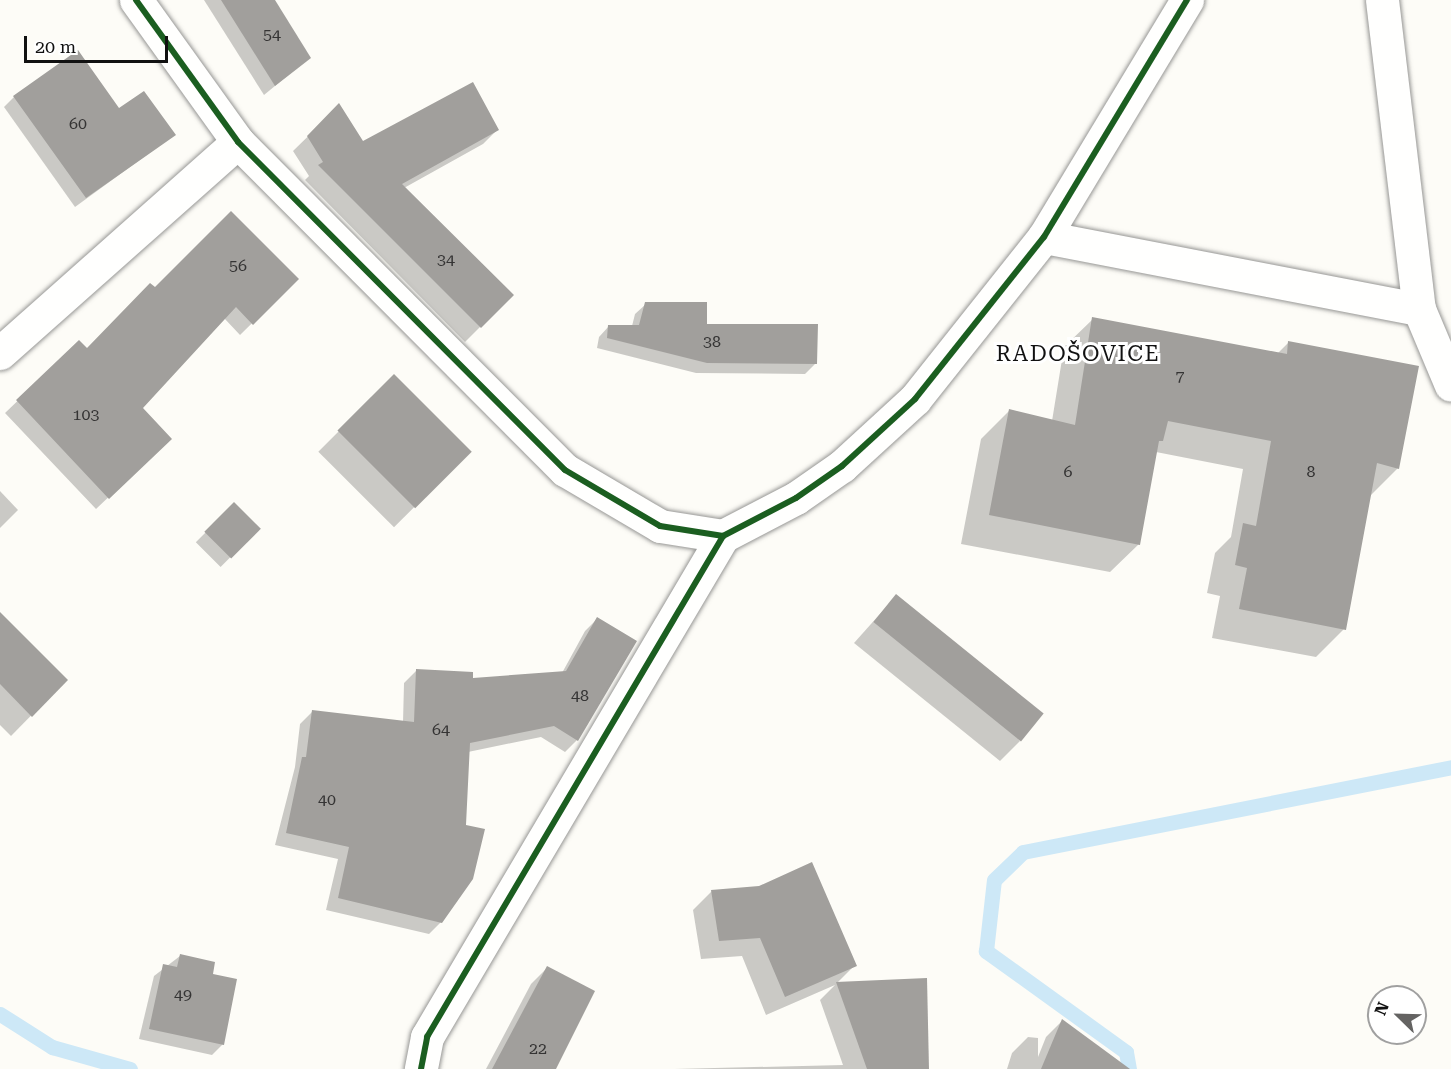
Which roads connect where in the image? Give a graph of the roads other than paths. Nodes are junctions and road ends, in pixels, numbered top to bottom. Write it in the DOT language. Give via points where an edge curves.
graph roads {
  1 [pos="136,0"];
  2 [pos="1187,0"];
  3 [pos="1382,0"];
  4 [pos="238,142"];
  5 [pos="1044,237"];
  6 [pos="1419,309"];
  7 [pos="0,353"];
  8 [pos="1451,385"];
  9 [pos="723,536"];
  10 [pos="421,1069"];
  1 -- 4 [label="street"];
  2 -- 5 [label="street"];
  3 -- 6 [label="street"];
  4 -- 7 [label="street"];
  4 -- 9 [label="street" via="565,470 660,526"];
  5 -- 6 [label="street"];
  5 -- 9 [label="street" via="915,399 842,466 796,498"];
  6 -- 8 [label="street"];
  9 -- 10 [label="street" via="427,1037"];
}
